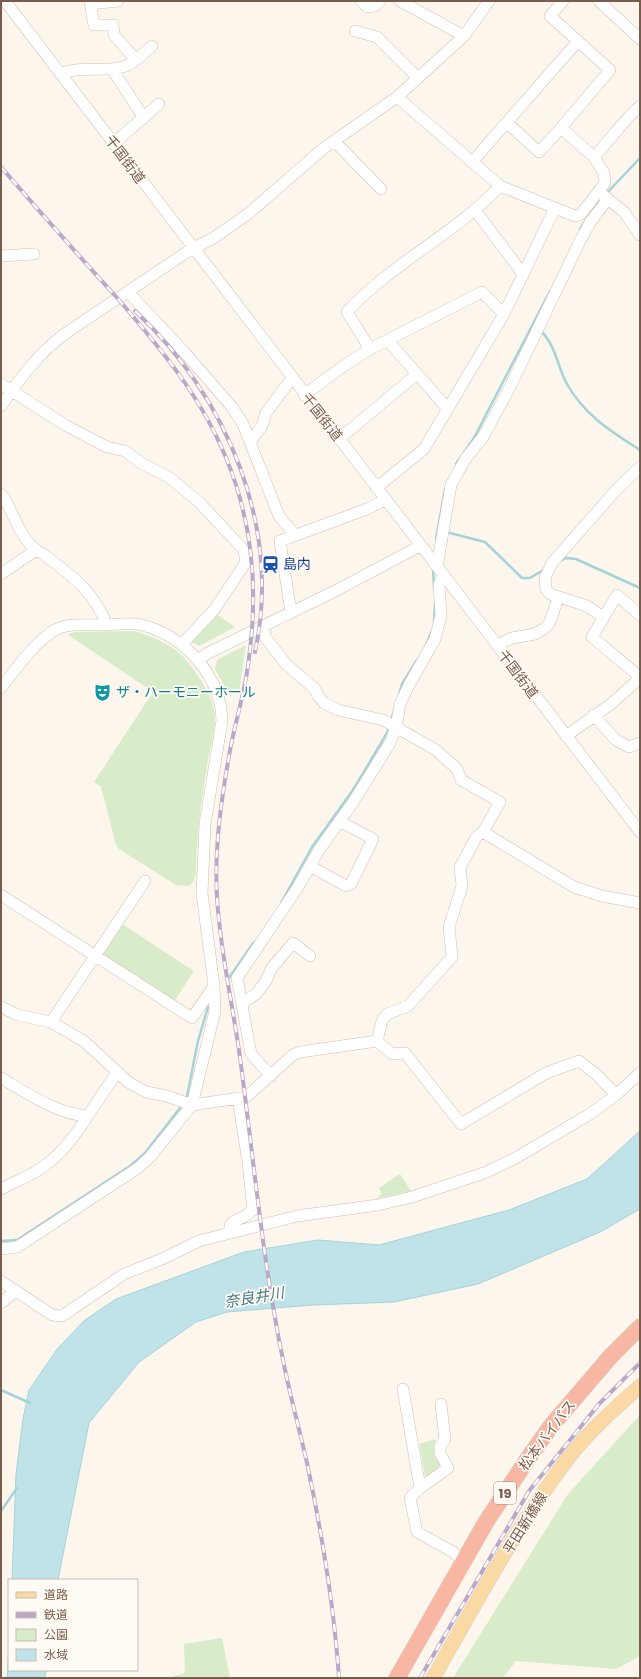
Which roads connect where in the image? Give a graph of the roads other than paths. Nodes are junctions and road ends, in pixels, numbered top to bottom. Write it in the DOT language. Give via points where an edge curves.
graph roads {
  1 [pos="5,1"];
  2 [pos="118,1"];
  3 [pos="361,1"];
  4 [pos="380,1"];
  5 [pos="400,1"];
  6 [pos="489,1"];
  7 [pos="563,1"];
  8 [pos="599,1"];
  9 [pos="90,2"];
  10 [pos="355,31"];
  11 [pos="464,36"];
  12 [pos="640,39"];
  13 [pos="578,41"];
  14 [pos="152,46"];
  15 [pos="136,60"];
  16 [pos="112,69"];
  17 [pos="61,74"];
  18 [pos="418,78"];
  19 [pos="396,97"];
  20 [pos="159,104"];
  21 [pos="640,106"];
  22 [pos="144,118"];
  23 [pos="507,122"];
  24 [pos="561,128"];
  25 [pos="334,141"];
  26 [pos="113,144"];
  27 [pos="594,157"];
  28 [pos="472,162"];
  29 [pos="500,186"];
  30 [pos="381,190"];
  31 [pos="603,196"];
  32 [pos="554,208"];
  33 [pos="476,210"];
  34 [pos="640,235"];
  35 [pos="193,248"];
  36 [pos="34,254"];
  37 [pos="1,256"];
  38 [pos="523,274"];
  39 [pos="128,292"];
  40 [pos="504,314"];
  41 [pos="388,341"];
  42 [pos="370,349"];
  43 [pos="417,374"];
  44 [pos="292,378"];
  45 [pos="1,384"];
  46 [pos="11,392"];
  47 [pos="304,395"];
  48 [pos="1,406"];
  49 [pos="447,408"];
  50 [pos="339,438"];
  51 [pos="250,442"];
  52 [pos="640,466"];
  53 [pos="376,488"];
  54 [pos="1,494"];
  55 [pos="385,500"];
  56 [pos="295,535"];
  57 [pos="420,546"];
  58 [pos="36,550"];
  59 [pos="437,566"];
  60 [pos="1,574"];
  61 [pos="558,598"];
  62 [pos="291,613"];
  63 [pos="640,615"];
  64 [pos="603,617"];
  65 [pos="107,625"];
  66 [pos="264,626"];
  67 [pos="182,644"];
  68 [pos="497,646"];
  69 [pos="198,660"];
  70 [pos="640,677"];
  71 [pos="1,688"];
  72 [pos="593,715"];
  73 [pos="392,724"];
  74 [pos="566,736"];
  75 [pos="640,743"];
  76 [pos="339,821"];
  77 [pos="482,832"];
  78 [pos="640,832"];
  79 [pos="310,866"];
  80 [pos="145,881"];
  81 [pos="1,895"];
  82 [pos="640,902"];
  83 [pos="310,956"];
  84 [pos="95,957"];
  85 [pos="214,986"];
  86 [pos="242,1003"];
  87 [pos="1,1007"];
  88 [pos="51,1022"];
  89 [pos="377,1041"];
  90 [pos="118,1072"];
  91 [pos="640,1073"];
  92 [pos="271,1076"];
  93 [pos="1,1078"];
  94 [pos="616,1095"];
  95 [pos="238,1098"];
  96 [pos="192,1105"];
  97 [pos="87,1116"];
  98 [pos="1,1189"];
  99 [pos="230,1233"];
  100 [pos="1,1249"];
  101 [pos="1,1281"];
  102 [pos="16,1291"];
  103 [pos="1,1303"];
  104 [pos="640,1327"];
  105 [pos="640,1386"];
  106 [pos="403,1389"];
  107 [pos="442,1404"];
  108 [pos="420,1488"];
  109 [pos="464,1562"];
  110 [pos="397,1678"];
  111 [pos="433,1678"];
  1 -- 17 [label="street, 千国街道"];
  2 -- 9 [label="street"];
  3 -- 4 [label="street" via="367,7 375,6"];
  5 -- 11 [label="street"];
  6 -- 11 [label="street"];
  7 -- 13 [label="street" via="550,16"];
  8 -- 12 [label="street"];
  9 -- 15 [label="street" via="94,25 113,26 114,35"];
  10 -- 18 [label="street" via="377,37"];
  11 -- 18 [label="street"];
  13 -- 23 [label="street"];
  13 -- 24 [label="street" via="610,70"];
  14 -- 15 [label="street"];
  15 -- 16 [label="street" via="129,66"];
  16 -- 17 [label="street" via="71,69"];
  16 -- 22 [label="street"];
  17 -- 26 [label="street, 千国街道"];
  18 -- 19 [label="street"];
  19 -- 25 [label="street"];
  19 -- 28 [label="street"];
  20 -- 22 [label="street"];
  21 -- 27 [label="street" via="625,119 615,135"];
  22 -- 26 [label="street"];
  23 -- 24 [label="street" via="539,152"];
  23 -- 28 [label="street"];
  24 -- 27 [label="street"];
  25 -- 30 [label="street"];
  25 -- 35 [label="street" via="248,214"];
  26 -- 35 [label="street, 千国街道"];
  27 -- 31 [label="street" via="606,179"];
  28 -- 29 [label="street"];
  29 -- 32 [label="street"];
  29 -- 33 [label="street"];
  31 -- 32 [label="street" via="575,216"];
  31 -- 34 [label="street" via="624,212"];
  31 -- 59 [label="street" via="509,389 483,437 466,458 451,485"];
  32 -- 38 [label="street"];
  33 -- 38 [label="street"];
  33 -- 42 [label="street" via="401,265 347,312"];
  35 -- 39 [label="street"];
  35 -- 44 [label="street, 千国街道"];
  36 -- 37 [label="street"];
  38 -- 40 [label="street"];
  39 -- 46 [label="street" via="49,346 27,369"];
  39 -- 51 [label="street" via="232,407 243,424"];
  40 -- 41 [label="street" via="482,292"];
  40 -- 49 [label="street"];
  41 -- 42 [label="street"];
  41 -- 43 [label="street"];
  42 -- 47 [label="street"];
  43 -- 49 [label="street"];
  43 -- 50 [label="street"];
  44 -- 47 [label="street, 千国街道"];
  44 -- 51 [label="street" via="266,413 262,426"];
  45 -- 46 [label="street"];
  46 -- 48 [label="street"];
  46 -- 67 [label="street" via="65,425 107,447 125,451 141,463 170,478 199,502 244,550 246,562 214,610"];
  47 -- 50 [label="street, 千国街道"];
  49 -- 53 [label="street" via="424,449"];
  50 -- 53 [label="street, 千国街道"];
  51 -- 56 [label="street" via="278,516"];
  52 -- 61 [label="street" via="547,571 546,589"];
  53 -- 55 [label="street, 千国街道"];
  54 -- 58 [label="street"];
  55 -- 56 [label="street"];
  55 -- 57 [label="street, 千国街道"];
  56 -- 62 [label="street" via="280,540"];
  57 -- 59 [label="street, 千国街道"];
  57 -- 62 [label="street"];
  58 -- 60 [label="street"];
  58 -- 65 [label="street" via="85,588 98,603"];
  59 -- 68 [label="street, 千国街道"];
  59 -- 73 [label="street" via="441,615 436,639 409,685"];
  61 -- 64 [label="street" via="587,606"];
  61 -- 68 [label="street" via="550,622 545,628 535,634 512,638"];
  62 -- 66 [label="street"];
  63 -- 64 [label="street" via="617,594"];
  64 -- 70 [label="street" via="592,637"];
  65 -- 67 [label="street" via="141,625"];
  65 -- 71 [label="street" via="73,625 58,628 48,634 14,670"];
  66 -- 69 [label="street"];
  66 -- 73 [label="street" via="266,637 282,658 315,689 324,703 338,710"];
  67 -- 69 [label="street"];
  68 -- 74 [label="street, 千国街道"];
  69 -- 85 [label="street" via="216,690 222,709 221,732 205,824 202,893"];
  70 -- 72 [label="street" via="611,704"];
  72 -- 74 [label="street"];
  72 -- 75 [label="street" via="616,740 628,747"];
  73 -- 76 [label="street" via="390,743"];
  73 -- 77 [label="street" via="436,750 457,769 461,780 500,802"];
  74 -- 78 [label="street, 千国街道"];
  76 -- 79 [label="street"];
  76 -- 79 [label="street" via="373,839 351,884 346,886"];
  77 -- 82 [label="street" via="574,887 602,896"];
  77 -- 89 [label="street" via="476,836 460,867 462,886 448,927 452,956 408,1006 387,1014 382,1021"];
  79 -- 86 [label="street" via="237,978"];
  80 -- 84 [label="street"];
  81 -- 84 [label="street"];
  83 -- 86 [label="street" via="293,943 271,969 256,994"];
  84 -- 85 [label="street" via="192,1018"];
  84 -- 88 [label="street"];
  85 -- 96 [label="street" via="215,1011"];
  86 -- 92 [label="street" via="251,1054"];
  87 -- 88 [label="street" via="18,1015"];
  88 -- 90 [label="street" via="85,1042"];
  89 -- 92 [label="street" via="300,1052 293,1055"];
  89 -- 94 [label="street" via="392,1054 405,1053 461,1124 546,1073 579,1061"];
  90 -- 96 [label="street" via="128,1082 146,1092"];
  90 -- 97 [label="street"];
  91 -- 94 [label="street"];
  92 -- 95 [label="street" via="246,1097"];
  93 -- 97 [label="street" via="75,1115"];
  94 -- 99 [label="street" via="590,1114 514,1159 484,1173 385,1204 297,1216"];
  95 -- 96 [label="street"];
  95 -- 99 [label="street" via="253,1210 231,1224"];
  96 -- 100 [label="street" via="138,1168 25,1242"];
  97 -- 98 [label="street" via="60,1153 46,1165"];
  99 -- 102 [label="street" via="199,1241 124,1274 62,1316 52,1315"];
  101 -- 102 [label="street"];
  102 -- 103 [label="street"];
  104 -- 109 [label="highway, 松本バイパス / 19" via="610,1357 551,1426 508,1487"];
  105 -- 111 [label="main road, 平田新橋線" via="610,1412 567,1460 542,1495"];
  106 -- 108 [label="street"];
  107 -- 108 [label="street" via="445,1440 440,1446 440,1453 448,1468"];
  108 -- 109 [label="street" via="410,1498 417,1532 453,1552"];
  109 -- 110 [label="highway, 松本バイパス / 19"];
}
